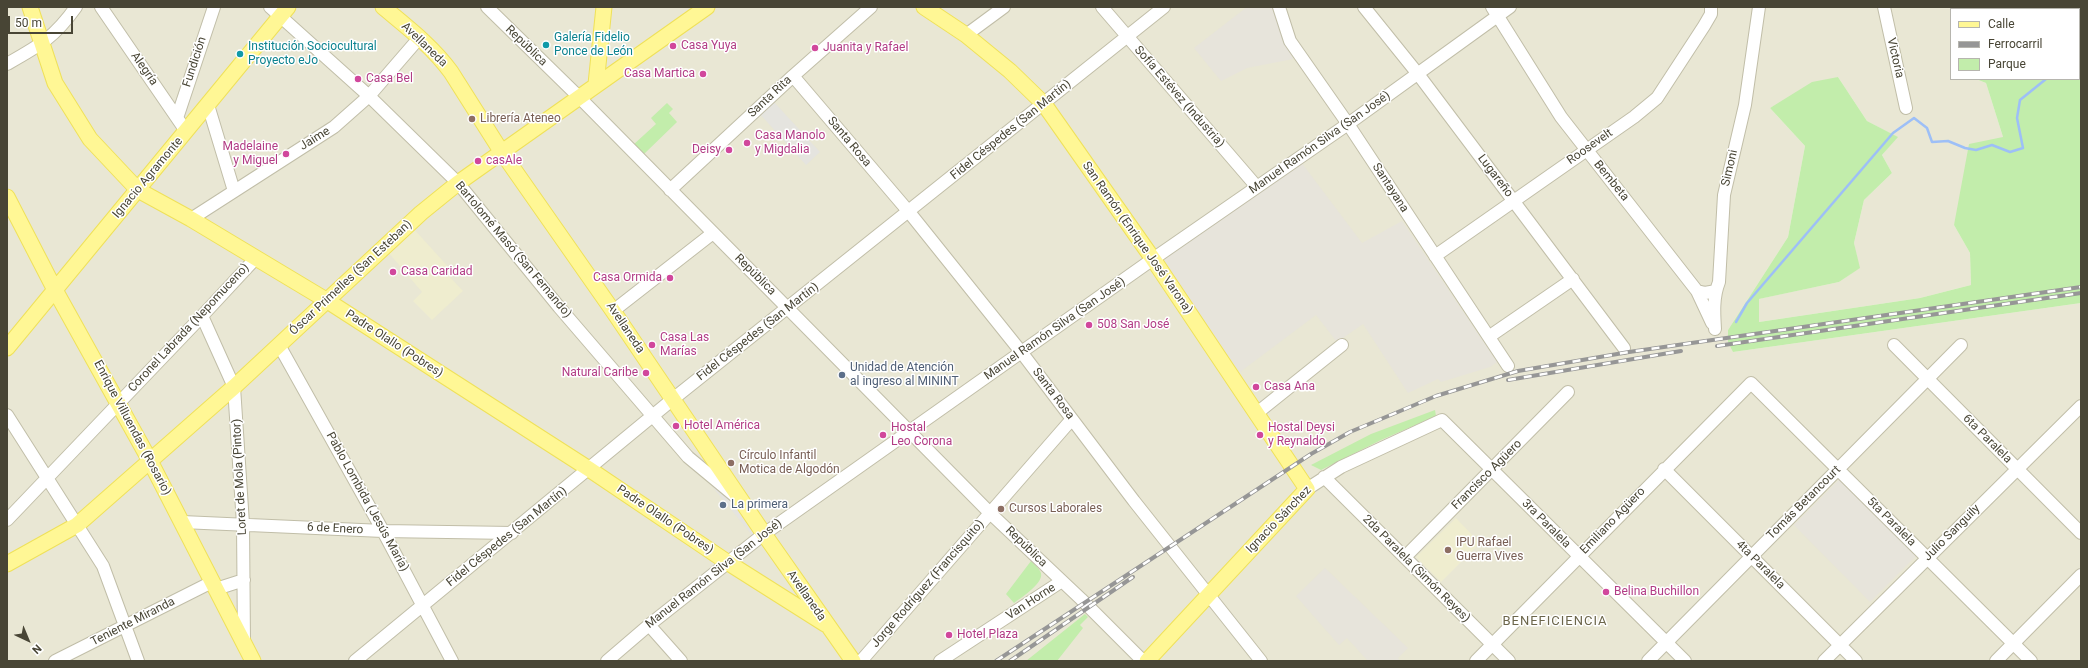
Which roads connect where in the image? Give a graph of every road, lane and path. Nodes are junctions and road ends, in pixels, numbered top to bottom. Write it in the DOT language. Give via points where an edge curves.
graph roads {
  1 [pos="30,7"];
  2 [pos="76,7"];
  3 [pos="101,7"];
  4 [pos="214,7"];
  5 [pos="383,7"];
  6 [pos="487,7"];
  7 [pos="604,7"];
  8 [pos="707,7"];
  9 [pos="871,7"];
  10 [pos="1004,7"];
  11 [pos="1102,7"];
  12 [pos="1164,7"];
  13 [pos="1279,7"];
  14 [pos="1364,7"];
  15 [pos="1510,7"];
  16 [pos="1711,7"];
  17 [pos="1759,7"];
  18 [pos="1884,7"];
  19 [pos="930,9"];
  20 [pos="279,10"];
  21 [pos="1494,12"];
  22 [pos="966,35"];
  23 [pos="1126,36"];
  24 [pos="420,37"];
  25 [pos="43,44"];
  26 [pos="7,64"];
  27 [pos="1418,74"];
  28 [pos="793,76"];
  29 [pos="596,84"];
  30 [pos="369,96"];
  31 [pos="578,96"];
  32 [pos="1044,104"];
  33 [pos="208,105"];
  34 [pos="1906,108"];
  35 [pos="177,118"];
  36 [pos="1348,124"];
  37 [pos="186,131"];
  38 [pos="1585,150"];
  39 [pos="501,151"];
  40 [pos="458,183"];
  41 [pos="1257,187"];
  42 [pos="138,190"];
  43 [pos="670,190"];
  44 [pos="234,191"];
  45 [pos="7,197"];
  46 [pos="1514,201"];
  47 [pos="909,212"];
  48 [pos="191,219"];
  49 [pos="713,232"];
  50 [pos="1435,256"];
  51 [pos="255,258"];
  52 [pos="1153,259"];
  53 [pos="1573,279"];
  54 [pos="55,290"];
  55 [pos="1697,291"];
  56 [pos="1716,291"];
  57 [pos="326,300"];
  58 [pos="788,309"];
  59 [pos="613,311"];
  60 [pos="202,316"];
  61 [pos="1715,329"];
  62 [pos="1490,336"];
  63 [pos="279,345"];
  64 [pos="1342,345"];
  65 [pos="1894,345"];
  66 [pos="1961,345"];
  67 [pos="7,348"];
  68 [pos="1624,348"];
  69 [pos="1022,353"];
  70 [pos="1508,366"];
  71 [pos="1927,379"];
  72 [pos="1751,383"];
  73 [pos="234,387"];
  74 [pos="1568,392"];
  75 [pos="673,399"];
  76 [pos="119,402"];
  77 [pos="2081,406"];
  78 [pos="1257,414"];
  79 [pos="7,415"];
  80 [pos="652,416"];
  81 [pos="1072,419"];
  82 [pos="1442,420"];
  83 [pos="909,430"];
  84 [pos="149,459"];
  85 [pos="2016,468"];
  86 [pos="589,469"];
  87 [pos="1664,469"];
  88 [pos="1838,469"];
  89 [pos="1492,470"];
  90 [pos="1324,477"];
  91 [pos="47,479"];
  92 [pos="1308,489"];
  93 [pos="744,504"];
  94 [pos="990,513"];
  95 [pos="7,520"];
  96 [pos="182,522"];
  97 [pos="243,524"];
  98 [pos="77,525"];
  99 [pos="384,531"];
  100 [pos="512,533"];
  101 [pos="2081,533"];
  102 [pos="764,534"];
  103 [pos="1578,556"];
  104 [pos="1752,556"];
  105 [pos="1404,557"];
  106 [pos="1927,558"];
  107 [pos="727,562"];
  108 [pos="7,564"];
  109 [pos="2081,576"];
  110 [pos="244,580"];
  111 [pos="1062,582"];
  112 [pos="214,586"];
  113 [pos="1208,594"];
  114 [pos="423,606"];
  115 [pos="825,624"];
  116 [pos="649,625"];
  117 [pos="127,626"];
  118 [pos="1666,642"];
  119 [pos="244,644"];
  120 [pos="1492,644"];
  121 [pos="2013,644"];
  122 [pos="1840,645"];
  123 [pos="1156,658"];
  124 [pos="861,660"];
  125 [pos="55,661"];
  126 [pos="138,661"];
  127 [pos="253,661"];
  128 [pos="355,661"];
  129 [pos="452,661"];
  130 [pos="607,661"];
  131 [pos="681,661"];
  132 [pos="940,661"];
  133 [pos="1143,661"];
  134 [pos="1261,661"];
  135 [pos="1476,661"];
  136 [pos="1509,661"];
  137 [pos="1648,661"];
  138 [pos="1685,661"];
  139 [pos="1824,661"];
  140 [pos="1856,661"];
  141 [pos="1996,661"];
  142 [pos="2031,661"];
  1 -- 25 [label="main road, Padre Olallo (Pobres)"];
  2 -- 25 [label="street" via="63,25"];
  3 -- 35 [label="street, Alegría"];
  4 -- 35 [label="street, Fundición"];
  5 -- 24 [label="main road, Avellaneda"];
  6 -- 31 [label="street, República"];
  7 -- 29 [label="main road"];
  8 -- 29 [label="main road, Óscar Primelles (San Esteban)"];
  9 -- 28 [label="street, Santa Rita"];
  10 -- 22 [label="street"];
  11 -- 23 [label="street, Sofía Estévez (Industria)"];
  12 -- 23 [label="street, Fidel Céspedes (San Martín)"];
  13 -- 36 [label="street, Santayana" via="1290,41"];
  14 -- 27 [label="street, Lugareño"];
  15 -- 21 [label="street, Manuel Ramón Silva (San José)"];
  16 -- 38 [label="street, Roosevelt" via="1712,14 1657,98"];
  17 -- 56 [label="street, Simoni" via="1745,105 1724,195 1719,282"];
  18 -- 34 [label="street, Victoria"];
  19 -- 22 [label="main road, San Ramón (Enrique José Varona)"];
  20 -- 30 [label="street, Bartolomé Masó (San Fernando)"];
  20 -- 33 [label="main road, Ignacio Agramonte"];
  21 -- 27 [label="street, Manuel Ramón Silva (San José)"];
  21 -- 38 [label="street, Bembeta"];
  22 -- 32 [label="main road, San Ramón (Enrique José Varona)" via="1010,71"];
  23 -- 32 [label="street, Fidel Céspedes (San Martín)"];
  23 -- 41 [label="street, Sofía Estévez (Industria)"];
  24 -- 30 [label="street, Jaime"];
  24 -- 39 [label="main road, Avellaneda" via="443,60"];
  25 -- 26 [label="street"];
  25 -- 42 [label="main road, Padre Olallo (Pobres)" via="55,83 90,139"];
  27 -- 36 [label="street, Manuel Ramón Silva (San José)"];
  27 -- 46 [label="street, Lugareño"];
  28 -- 43 [label="street, Santa Rita"];
  28 -- 47 [label="street, Santa Rosa"];
  29 -- 31 [label="main road, Óscar Primelles (San Esteban)"];
  30 -- 40 [label="street, Bartolomé Masó (San Fernando)"];
  30 -- 44 [label="street, Jaime" via="334,127"];
  31 -- 39 [label="main road, Óscar Primelles (San Esteban)"];
  31 -- 43 [label="street, República"];
  32 -- 47 [label="street, Fidel Céspedes (San Martín)"];
  32 -- 52 [label="main road, San Ramón (Enrique José Varona)"];
  33 -- 37 [label="main road, Ignacio Agramonte"];
  33 -- 44 [label="street"];
  35 -- 37 [label="street, Alegría"];
  36 -- 41 [label="street, Manuel Ramón Silva (San José)"];
  36 -- 50 [label="street, Santayana"];
  37 -- 42 [label="main road, Ignacio Agramonte"];
  38 -- 46 [label="street, Roosevelt"];
  38 -- 55 [label="street, Bembeta"];
  39 -- 40 [label="main road, Óscar Primelles (San Esteban)"];
  39 -- 59 [label="main road, Avellaneda"];
  40 -- 57 [label="main road, Óscar Primelles (San Esteban)" via="420,213"];
  40 -- 80 [label="street, Bartolomé Masó (San Fernando)"];
  41 -- 52 [label="street, Manuel Ramón Silva (San José)"];
  42 -- 48 [label="main road, Padre Olallo (Pobres)"];
  42 -- 54 [label="main road, Ignacio Agramonte"];
  43 -- 49 [label="street, República"];
  44 -- 48 [label="street, Jaime"];
  45 -- 54 [label="main road, Enrique Villuendas (Rosario)"];
  46 -- 50 [label="street, Roosevelt"];
  46 -- 53 [label="street, Lugareño"];
  47 -- 58 [label="street, Fidel Céspedes (San Martín)"];
  47 -- 69 [label="street, Santa Rosa"];
  48 -- 51 [label="main road, Padre Olallo (Pobres)"];
  49 -- 58 [label="street, República"];
  49 -- 59 [label="street"];
  50 -- 62 [label="street, Santayana"];
  51 -- 57 [label="main road, Padre Olallo (Pobres)"];
  51 -- 60 [label="street, Coronel Labrada (Nepomuceno)"];
  52 -- 69 [label="street, Manuel Ramón Silva (San José)"];
  52 -- 78 [label="main road, San Ramón (Enrique José Varona)"];
  53 -- 62 [label="street"];
  53 -- 68 [label="street, Lugareño"];
  54 -- 67 [label="main road, Ignacio Agramonte"];
  54 -- 76 [label="main road, Enrique Villuendas (Rosario)"];
  55 -- 56 [label="street"];
  55 -- 61 [label="street, Bembeta"];
  56 -- 61 [label="street, Simoni"];
  57 -- 63 [label="main road, Óscar Primelles (San Esteban)"];
  57 -- 86 [label="main road, Padre Olallo (Pobres)"];
  58 -- 75 [label="street, Fidel Céspedes (San Martín)"];
  58 -- 83 [label="street, República"];
  59 -- 75 [label="main road, Avellaneda"];
  60 -- 73 [label="street, Loret de Mola (Pintor)"];
  60 -- 76 [label="street, Coronel Labrada (Nepomuceno)"];
  62 -- 70 [label="street, Santayana"];
  63 -- 73 [label="main road, Óscar Primelles (San Esteban)"];
  63 -- 99 [label="street, Pablo Lombida (Jesús María)"];
  64 -- 78 [label="street"];
  65 -- 71 [label="street, 6ta Paralela"];
  66 -- 71 [label="street, Tomás Betancourt"];
  69 -- 81 [label="street, Santa Rosa"];
  69 -- 83 [label="street, Manuel Ramón Silva (San José)"];
  71 -- 85 [label="street, 6ta Paralela"];
  71 -- 88 [label="street, Tomás Betancourt"];
  72 -- 87 [label="street, Emiliano Agüero"];
  72 -- 88 [label="street, 5ta Paralela"];
  73 -- 84 [label="main road, Óscar Primelles (San Esteban)"];
  73 -- 97 [label="street, Loret de Mola (Pintor)"];
  74 -- 89 [label="street, Francisco Agüero"];
  75 -- 80 [label="street, Fidel Céspedes (San Martín)"];
  75 -- 93 [label="main road, Avellaneda"];
  76 -- 84 [label="main road, Enrique Villuendas (Rosario)"];
  76 -- 91 [label="street, Coronel Labrada (Nepomuceno)"];
  77 -- 85 [label="street, Julio Sanguily"];
  78 -- 92 [label="main road, San Ramón (Enrique José Varona)"];
  79 -- 91 [label="street"];
  80 -- 86 [label="street, Fidel Céspedes (San Martín)"];
  80 -- 93 [label="street, Bartolomé Masó (San Fernando)" via="688,457"];
  81 -- 94 [label="street, Jorge Rodríguez (Francisquito)"];
  81 -- 113 [label="street, Santa Rosa"];
  82 -- 89 [label="street, 3ra Paralela"];
  82 -- 90 [label="street, Ignacio Sánchez"];
  83 -- 94 [label="street, República"];
  83 -- 102 [label="street, Manuel Ramón Silva (San José)"];
  84 -- 96 [label="main road, Enrique Villuendas (Rosario)"];
  84 -- 98 [label="main road, Óscar Primelles (San Esteban)"];
  85 -- 101 [label="street, 6ta Paralela"];
  85 -- 106 [label="street, Julio Sanguily"];
  86 -- 100 [label="street, Fidel Céspedes (San Martín)"];
  86 -- 107 [label="main road, Padre Olallo (Pobres)"];
  87 -- 103 [label="street, Emiliano Agüero"];
  87 -- 104 [label="street, 4ta Paralela"];
  88 -- 104 [label="street, Tomás Betancourt"];
  88 -- 106 [label="street, 5ta Paralela"];
  89 -- 103 [label="street, 3ra Paralela"];
  89 -- 105 [label="street, Francisco Agüero"];
  90 -- 92 [label="street, Ignacio Sánchez"];
  90 -- 105 [label="street, 2da Paralela (Simón Reyes)"];
  91 -- 95 [label="street, Coronel Labrada (Nepomuceno)"];
  91 -- 98 [label="street"];
  92 -- 113 [label="main road, Ignacio Sánchez"];
  93 -- 102 [label="main road, Avellaneda"];
  94 -- 111 [label="street, República"];
  94 -- 124 [label="street, Jorge Rodríguez (Francisquito)"];
  96 -- 97 [label="street, 6 de Enero"];
  96 -- 112 [label="main road, Enrique Villuendas (Rosario)"];
  97 -- 99 [label="street, 6 de Enero"];
  97 -- 110 [label="street, Loret de Mola (Pintor)"];
  98 -- 108 [label="main road, Óscar Primelles (San Esteban)"];
  98 -- 117 [label="street" via="103,566"];
  99 -- 100 [label="street, 6 de Enero"];
  99 -- 114 [label="street, Pablo Lombida (Jesús María)"];
  100 -- 114 [label="street, Fidel Céspedes (San Martín)"];
  102 -- 107 [label="street, Manuel Ramón Silva (San José)"];
  102 -- 115 [label="main road, Avellaneda"];
  103 -- 118 [label="street, 3ra Paralela"];
  103 -- 120 [label="street, Emiliano Agüero"];
  104 -- 118 [label="street, Tomás Betancourt"];
  104 -- 122 [label="street, 4ta Paralela"];
  105 -- 120 [label="street, 2da Paralela (Simón Reyes)"];
  106 -- 121 [label="street, 5ta Paralela"];
  106 -- 122 [label="street, Julio Sanguily"];
  107 -- 115 [label="main road, Padre Olallo (Pobres)"];
  107 -- 116 [label="street, Manuel Ramón Silva (San José)"];
  109 -- 121 [label="street"];
  110 -- 112 [label="street, Teniente Miranda"];
  110 -- 119 [label="street, Loret de Mola (Pintor)"];
  111 -- 132 [label="street, Van Horne"];
  111 -- 133 [label="street, República"];
  112 -- 117 [label="street, Teniente Miranda"];
  112 -- 119 [label="main road, Enrique Villuendas (Rosario)"];
  113 -- 123 [label="main road, Ignacio Sánchez"];
  113 -- 134 [label="street, Santa Rosa"];
  114 -- 128 [label="street, Fidel Céspedes (San Martín)"];
  114 -- 129 [label="street, Pablo Lombida (Jesús María)"];
  115 -- 124 [label="main road, Avellaneda"];
  116 -- 130 [label="street, Manuel Ramón Silva (San José)"];
  116 -- 131 [label="street"];
  117 -- 125 [label="street, Teniente Miranda"];
  117 -- 126 [label="street"];
  118 -- 137 [label="street, Tomás Betancourt"];
  118 -- 138 [label="street, 3ra Paralela"];
  119 -- 127 [label="main road, Enrique Villuendas (Rosario)"];
  120 -- 135 [label="street, Emiliano Agüero"];
  120 -- 136 [label="street, 2da Paralela (Simón Reyes)"];
  121 -- 141 [label="street"];
  121 -- 142 [label="street, 5ta Paralela"];
  122 -- 139 [label="street, Julio Sanguily"];
  122 -- 140 [label="street, 4ta Paralela"];
}
